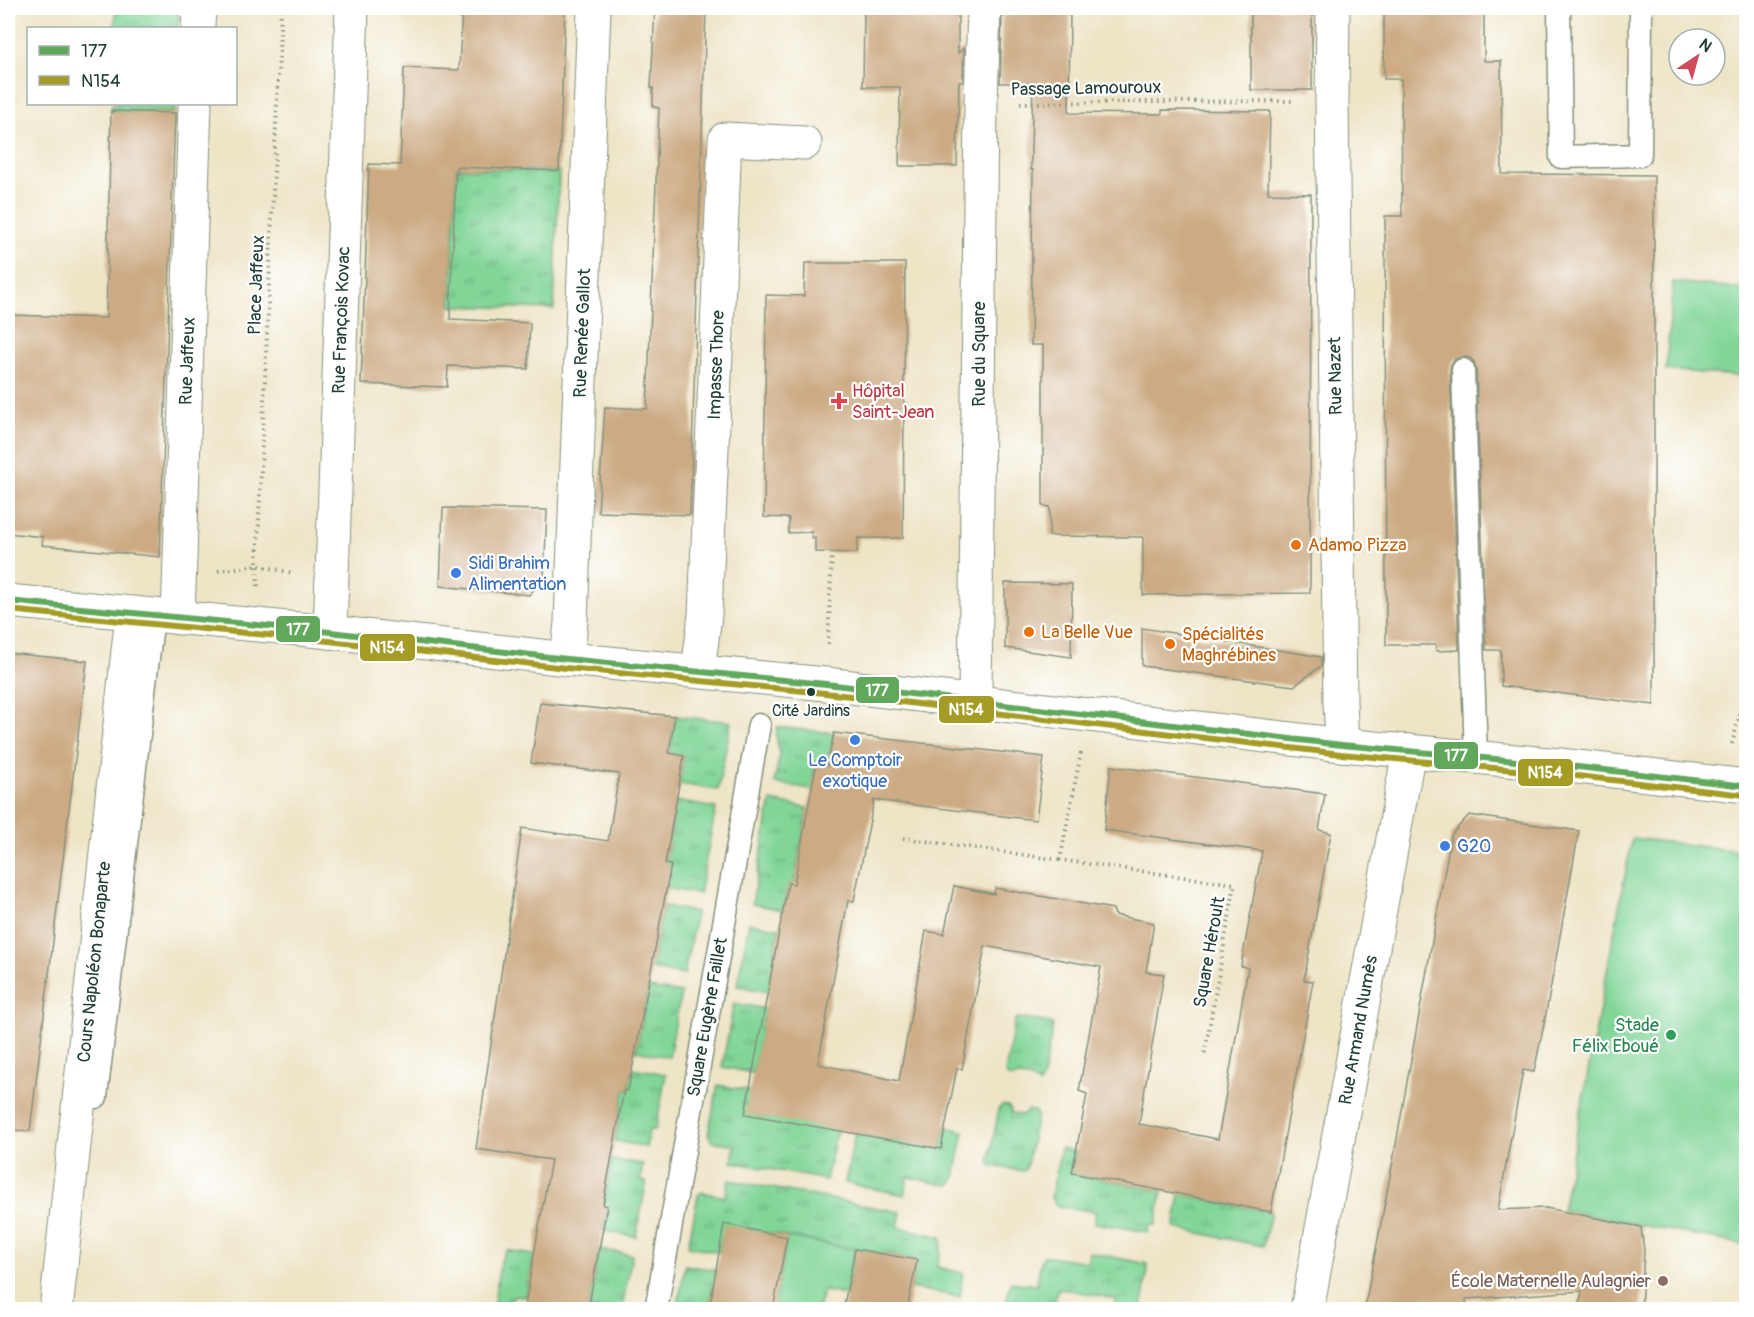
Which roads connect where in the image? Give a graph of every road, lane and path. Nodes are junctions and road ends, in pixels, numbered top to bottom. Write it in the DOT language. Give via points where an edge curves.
graph roads {
  1 [pos="199,8"];
  2 [pos="281,8"];
  3 [pos="352,8"];
  4 [pos="594,8"];
  5 [pos="984,8"];
  6 [pos="1333,8"];
  7 [pos="1559,8"];
  8 [pos="1641,8"];
  9 [pos="198,27"];
  10 [pos="1332,101"];
  11 [pos="981,103"];
  12 [pos="195,105"];
  13 [pos="805,143"];
  14 [pos="1463,370"];
  15 [pos="832,552"];
  16 [pos="257,565"];
  17 [pos="217,571"];
  18 [pos="299,574"];
  19 [pos="258,588"];
  20 [pos="8,601"];
  21 [pos="154,616"];
  22 [pos="330,632"];
  23 [pos="567,659"];
  24 [pos="698,671"];
  25 [pos="825,684"];
  26 [pos="1746,691"];
  27 [pos="975,701"];
  28 [pos="1086,714"];
  29 [pos="759,725"];
  30 [pos="1342,745"];
  31 [pos="1409,751"];
  32 [pos="1476,757"];
  33 [pos="1734,784"];
  34 [pos="903,838"];
  35 [pos="1060,860"];
  36 [pos="1204,1057"];
  37 [pos="56,1310"];
  38 [pos="70,1310"];
  39 [pos="656,1310"];
  40 [pos="1307,1310"];
  1 -- 9 [label="street"];
  2 -- 16 [label="path, Place Jaffeux"];
  3 -- 22 [label="street, Rue François Kovac"];
  4 -- 23 [label="street, Rue Renée Gallot"];
  5 -- 11 [label="street, Rue du Square"];
  6 -- 10 [label="street, Rue Nazet"];
  7 -- 8 [label="lane" via="1561,157 1640,155"];
  10 -- 11 [label="path, Passage Lamouroux"];
  10 -- 30 [label="street, Rue Nazet"];
  11 -- 27 [label="street, Rue du Square"];
  12 -- 21 [label="street, Rue Jaffeux"];
  13 -- 24 [label="street, Impasse Thore" via="726,139 705,615"];
  14 -- 32 [label="lane"];
  15 -- 25 [label="path"];
  16 -- 17 [label="path"];
  16 -- 18 [label="path"];
  16 -- 19 [label="path, Place Jaffeux"];
  20 -- 21 [label="street"];
  21 -- 22 [label="street"];
  21 -- 37 [label="street, Cours Napoléon Bonaparte"];
  21 -- 38 [label="lane"];
  22 -- 23 [label="street"];
  23 -- 24 [label="street"];
  24 -- 25 [label="street"];
  25 -- 27 [label="street"];
  26 -- 33 [label="path"];
  27 -- 28 [label="street"];
  28 -- 30 [label="street"];
  28 -- 35 [label="path"];
  29 -- 39 [label="lane, Square Eugène Faillet"];
  30 -- 31 [label="street"];
  31 -- 32 [label="street"];
  31 -- 40 [label="street, Rue Armand Numès"];
  32 -- 33 [label="street"];
  34 -- 35 [label="path, Square Héroult"];
  35 -- 36 [label="path, Square Héroult" via="1235,884"];
}
